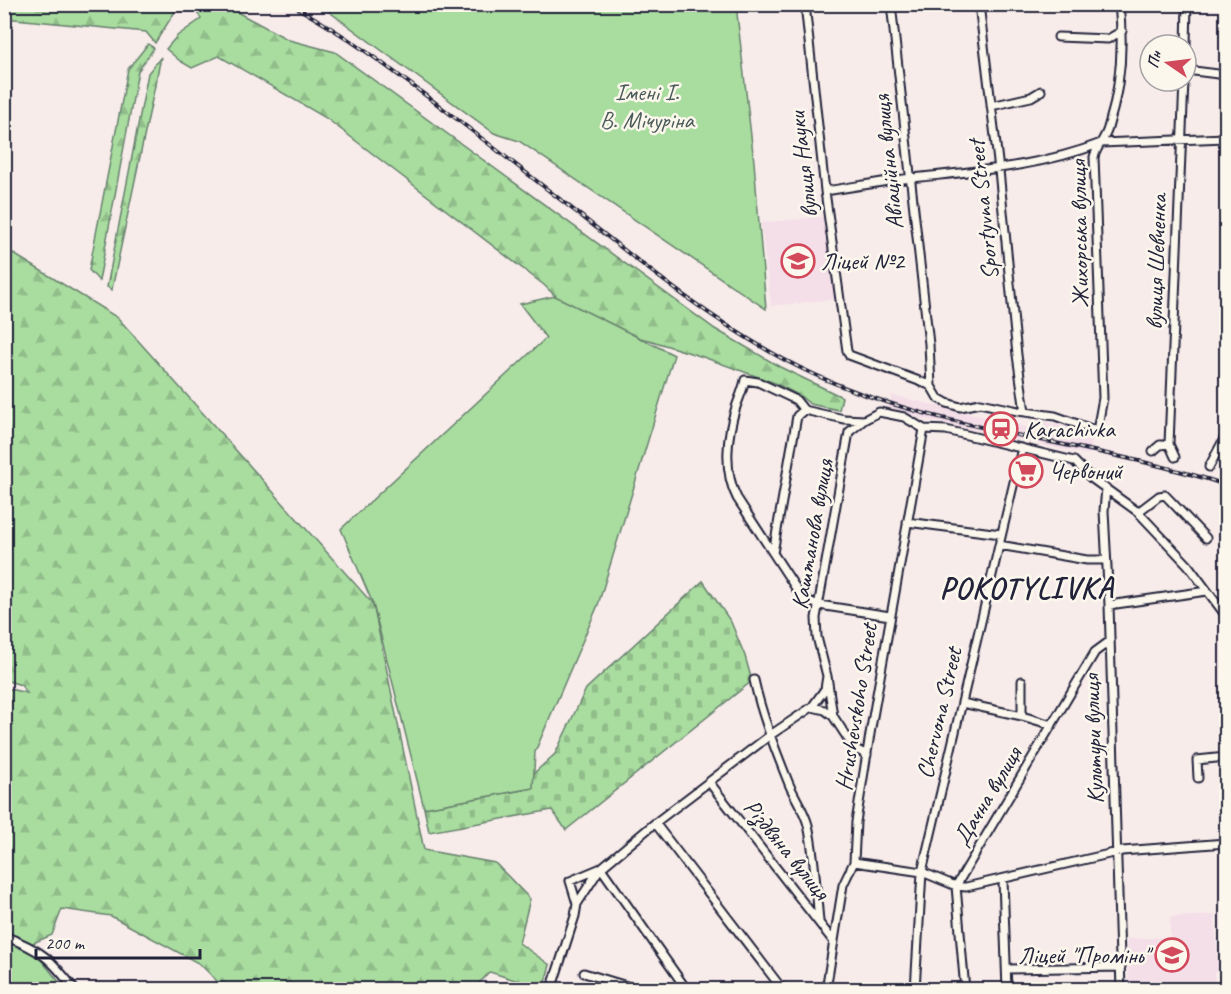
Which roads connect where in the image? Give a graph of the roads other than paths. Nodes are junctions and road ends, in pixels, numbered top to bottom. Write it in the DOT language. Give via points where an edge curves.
graph roads {
  1 [pos="805,4"];
  2 [pos="891,4"];
  3 [pos="979,4"];
  4 [pos="1119,4"];
  5 [pos="1187,4"];
  6 [pos="1122,31"];
  7 [pos="1186,33"];
  8 [pos="1058,37"];
  9 [pos="1198,71"];
  10 [pos="1227,75"];
  11 [pos="1041,91"];
  12 [pos="1183,93"];
  13 [pos="992,106"];
  14 [pos="1227,138"];
  15 [pos="1180,140"];
  16 [pos="1101,143"];
  17 [pos="999,170"];
  18 [pos="909,178"];
  19 [pos="825,191"];
  20 [pos="931,386"];
  21 [pos="804,410"];
  22 [pos="1025,412"];
  23 [pos="864,420"];
  24 [pos="924,429"];
  25 [pos="1227,435"];
  26 [pos="1169,444"];
  27 [pos="1022,448"];
  28 [pos="1153,451"];
  29 [pos="1175,457"];
  30 [pos="1209,468"];
  31 [pos="1106,488"];
  32 [pos="1138,512"];
  33 [pos="907,522"];
  34 [pos="1001,534"];
  35 [pos="1206,538"];
  36 [pos="999,544"];
  37 [pos="773,553"];
  38 [pos="1106,560"];
  39 [pos="1207,591"];
  40 [pos="819,605"];
  41 [pos="1110,605"];
  42 [pos="890,616"];
  43 [pos="1227,616"];
  44 [pos="1110,641"];
  45 [pos="827,676"];
  46 [pos="754,680"];
  47 [pos="1022,681"];
  48 [pos="962,703"];
  49 [pos="812,707"];
  50 [pos="833,716"];
  51 [pos="1022,716"];
  52 [pos="1052,725"];
  53 [pos="769,736"];
  54 [pos="867,754"];
  55 [pos="1227,757"];
  56 [pos="1198,778"];
  57 [pos="708,782"];
  58 [pos="655,823"];
  59 [pos="1227,843"];
  60 [pos="1116,853"];
  61 [pos="854,862"];
  62 [pos="601,868"];
  63 [pos="922,872"];
  64 [pos="1003,880"];
  65 [pos="956,886"];
  66 [pos="577,904"];
  67 [pos="819,921"];
  68 [pos="4,936"];
  69 [pos="834,942"];
  70 [pos="1120,967"];
  71 [pos="1007,969"];
  72 [pos="584,973"];
  73 [pos="75,990"];
  74 [pos="551,990"];
  75 [pos="640,990"];
  76 [pos="687,990"];
  77 [pos="783,990"];
  78 [pos="826,990"];
  79 [pos="915,990"];
  80 [pos="964,990"];
  81 [pos="1007,990"];
  82 [pos="1121,990"];
  1 -- 19 [label="street, вулиця Науки"];
  2 -- 18 [label="street, Авіаційна вулиця"];
  3 -- 13 [label="street, Sportyvna Street"];
  4 -- 6 [label="street, Жихорська вулиця"];
  5 -- 7 [label="street"];
  6 -- 8 [label="street" via="1108,39"];
  6 -- 16 [label="street, Жихорська вулиця" via="1116,103"];
  9 -- 10 [label="street"];
  11 -- 13 [label="street"];
  12 -- 15 [label="street, вулиця Шевченка"];
  13 -- 17 [label="street, Sportyvna Street"];
  14 -- 15 [label="street"];
  15 -- 16 [label="street"];
  15 -- 26 [label="street, вулиця Шевченка"];
  16 -- 17 [label="street"];
  16 -- 22 [label="street, Жихорська вулиця" via="1094,157 1103,398 1097,431 1055,416"];
  17 -- 18 [label="street"];
  17 -- 22 [label="street, Sportyvna Street"];
  18 -- 19 [label="street"];
  18 -- 20 [label="street, Авіаційна вулиця"];
  19 -- 20 [label="street, вулиця Науки" via="849,355"];
  20 -- 22 [label="street" via="938,398 947,403 980,403"];
  21 -- 23 [label="street"];
  21 -- 37 [label="street" via="797,416"];
  21 -- 37 [label="street" via="796,400 746,380 736,407 730,435 730,485"];
  23 -- 24 [label="street" via="879,412 904,417"];
  23 -- 40 [label="street, Каштанова вулиця" via="849,432"];
  24 -- 27 [label="street" via="946,430"];
  24 -- 33 [label="street, Hrushevskoho Street"];
  25 -- 30 [label="street"];
  26 -- 28 [label="street"];
  26 -- 29 [label="street"];
  27 -- 31 [label="street" via="1074,461"];
  27 -- 34 [label="street, Chervona Street"];
  31 -- 32 [label="street"];
  31 -- 38 [label="street, Культури вулиця"];
  32 -- 35 [label="street" via="1165,495"];
  32 -- 39 [label="street"];
  33 -- 34 [label="street"];
  33 -- 42 [label="street, Hrushevskoho Street"];
  34 -- 36 [label="street, Chervona Street"];
  36 -- 38 [label="street"];
  36 -- 48 [label="street, Chervona Street"];
  37 -- 40 [label="street" via="803,599"];
  38 -- 41 [label="street, Культури вулиця"];
  39 -- 41 [label="street"];
  39 -- 43 [label="street"];
  40 -- 42 [label="street"];
  40 -- 45 [label="street, Каштанова вулиця" via="817,637"];
  41 -- 44 [label="street, Культури вулиця"];
  42 -- 54 [label="street, Hrushevskoho Street"];
  44 -- 52 [label="street, Дачна вулиця" via="1095,652"];
  44 -- 60 [label="street, Культури вулиця"];
  45 -- 49 [label="street" via="825,689"];
  45 -- 50 [label="street, Каштанова вулиця"];
  46 -- 53 [label="street"];
  47 -- 51 [label="street"];
  48 -- 51 [label="street"];
  48 -- 63 [label="street, Chervona Street"];
  49 -- 50 [label="street"];
  49 -- 53 [label="street"];
  50 -- 54 [label="street, Каштанова вулиця" via="854,748"];
  51 -- 52 [label="street"];
  52 -- 65 [label="street, Дачна вулиця"];
  53 -- 57 [label="street"];
  53 -- 67 [label="street" via="808,826"];
  54 -- 61 [label="street, Hrushevskoho Street"];
  55 -- 56 [label="street" via="1197,760"];
  57 -- 58 [label="street"];
  57 -- 67 [label="street, Різдвяна вулиця"];
  58 -- 62 [label="street"];
  58 -- 77 [label="street"];
  59 -- 60 [label="street"];
  60 -- 64 [label="street"];
  60 -- 70 [label="street, Культури вулиця"];
  61 -- 63 [label="street"];
  61 -- 69 [label="street, Hrushevskoho Street" via="843,885"];
  62 -- 66 [label="street"];
  62 -- 66 [label="street" via="570,881"];
  62 -- 76 [label="street"];
  63 -- 65 [label="street"];
  63 -- 79 [label="street, Chervona Street"];
  64 -- 65 [label="street"];
  64 -- 71 [label="street"];
  65 -- 80 [label="street"];
  66 -- 74 [label="street"];
  67 -- 69 [label="street, Різдвяна вулиця"];
  68 -- 73 [label="street" via="31,946 54,963"];
  69 -- 78 [label="street, Hrushevskoho Street"];
  70 -- 71 [label="street"];
  70 -- 82 [label="street, Культури вулиця"];
  71 -- 81 [label="street"];
  72 -- 75 [label="street"];
}
